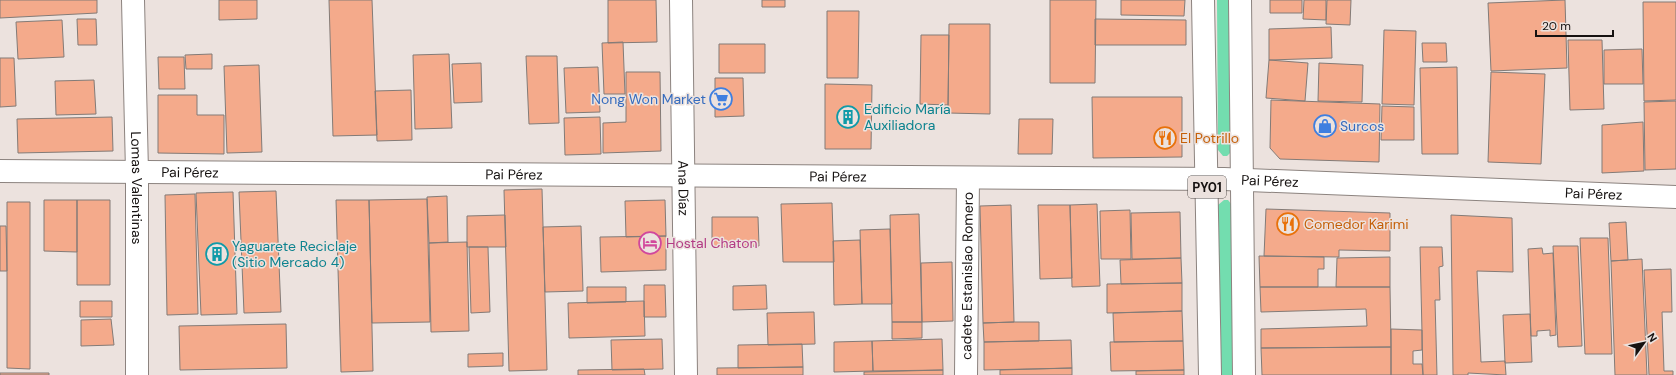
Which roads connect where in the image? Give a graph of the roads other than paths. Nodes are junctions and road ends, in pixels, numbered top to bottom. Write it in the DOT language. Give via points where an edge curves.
graph roads {
  1 [pos="133,0"];
  2 [pos="681,0"];
  3 [pos="1203,0"];
  4 [pos="1240,0"];
  5 [pos="0,171"];
  6 [pos="136,172"];
  7 [pos="682,176"];
  8 [pos="968,178"];
  9 [pos="1207,179"];
  10 [pos="1242,180"];
  11 [pos="1676,197"];
  12 [pos="137,375"];
  13 [pos="686,375"];
  14 [pos="966,375"];
  15 [pos="1210,375"];
  16 [pos="1244,375"];
  1 -- 6 [label="street, Lomas Valentinas"];
  2 -- 7 [label="street, Ana Díaz"];
  3 -- 9 [label="street, PY01"];
  4 -- 10 [label="street, PY01"];
  5 -- 6 [label="street, Pai Pérez"];
  6 -- 7 [label="street, Pai Pérez"];
  6 -- 12 [label="street, Lomas Valentinas"];
  7 -- 8 [label="street, Pai Pérez"];
  7 -- 13 [label="street, Ana Díaz"];
  8 -- 9 [label="street, Pai Pérez"];
  8 -- 14 [label="street, cadete Estanislao Romero"];
  9 -- 10 [label="street, Pai Pérez"];
  9 -- 15 [label="street, PY01"];
  10 -- 11 [label="street, Pai Pérez"];
  10 -- 16 [label="street, PY01"];
}
